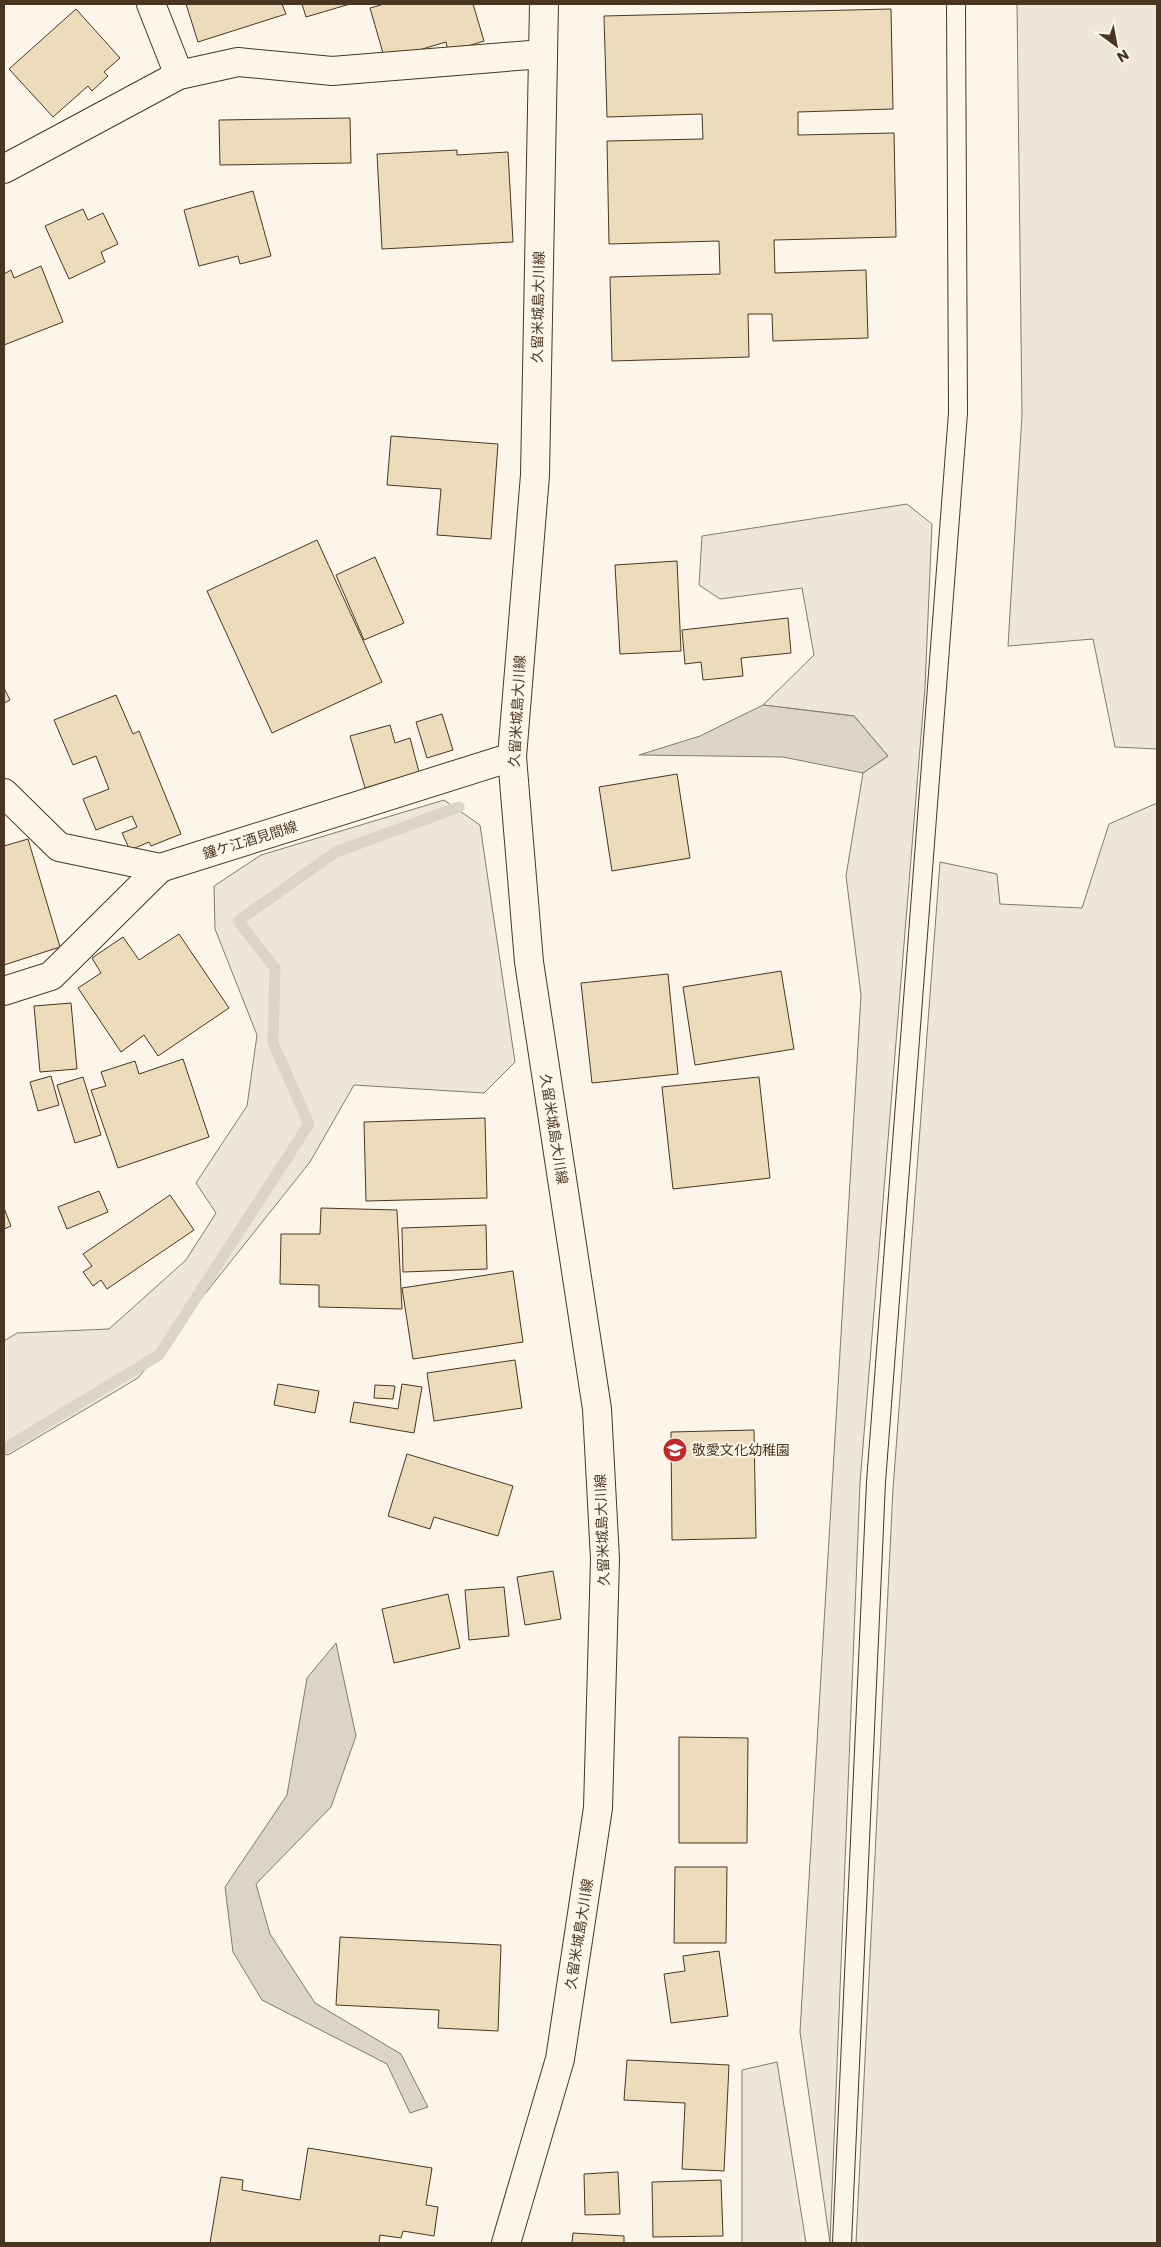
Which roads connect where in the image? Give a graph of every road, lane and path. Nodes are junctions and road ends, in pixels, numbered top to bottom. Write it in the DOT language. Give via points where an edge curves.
graph roads {
  1 [pos="151,4"];
  2 [pos="544,4"];
  3 [pos="956,4"];
  4 [pos="543,54"];
  5 [pos="179,75"];
  6 [pos="4,170"];
  7 [pos="512,757"];
  8 [pos="4,793"];
  9 [pos="160,868"];
  10 [pos="4,991"];
  11 [pos="506,2243"];
  12 [pos="842,2243"];
  1 -- 5 [label="main road"];
  2 -- 4 [label="main road, 久留米城島大川線"];
  3 -- 12 [label="lane" via="958,413 876,1482"];
  4 -- 5 [label="main road" via="332,71 238,62"];
  4 -- 7 [label="main road, 久留米城島大川線" via="535,475"];
  5 -- 6 [label="main road"];
  7 -- 9 [label="main road, 鐘ケ江酒見間線"];
  7 -- 11 [label="main road, 久留米城島大川線" via="529,962 597,1408 605,1559 598,1808 560,2059"];
  8 -- 9 [label="main road, 鐘ケ江酒見間線" via="59,847"];
  9 -- 10 [label="main road" via="51,976"];
}
